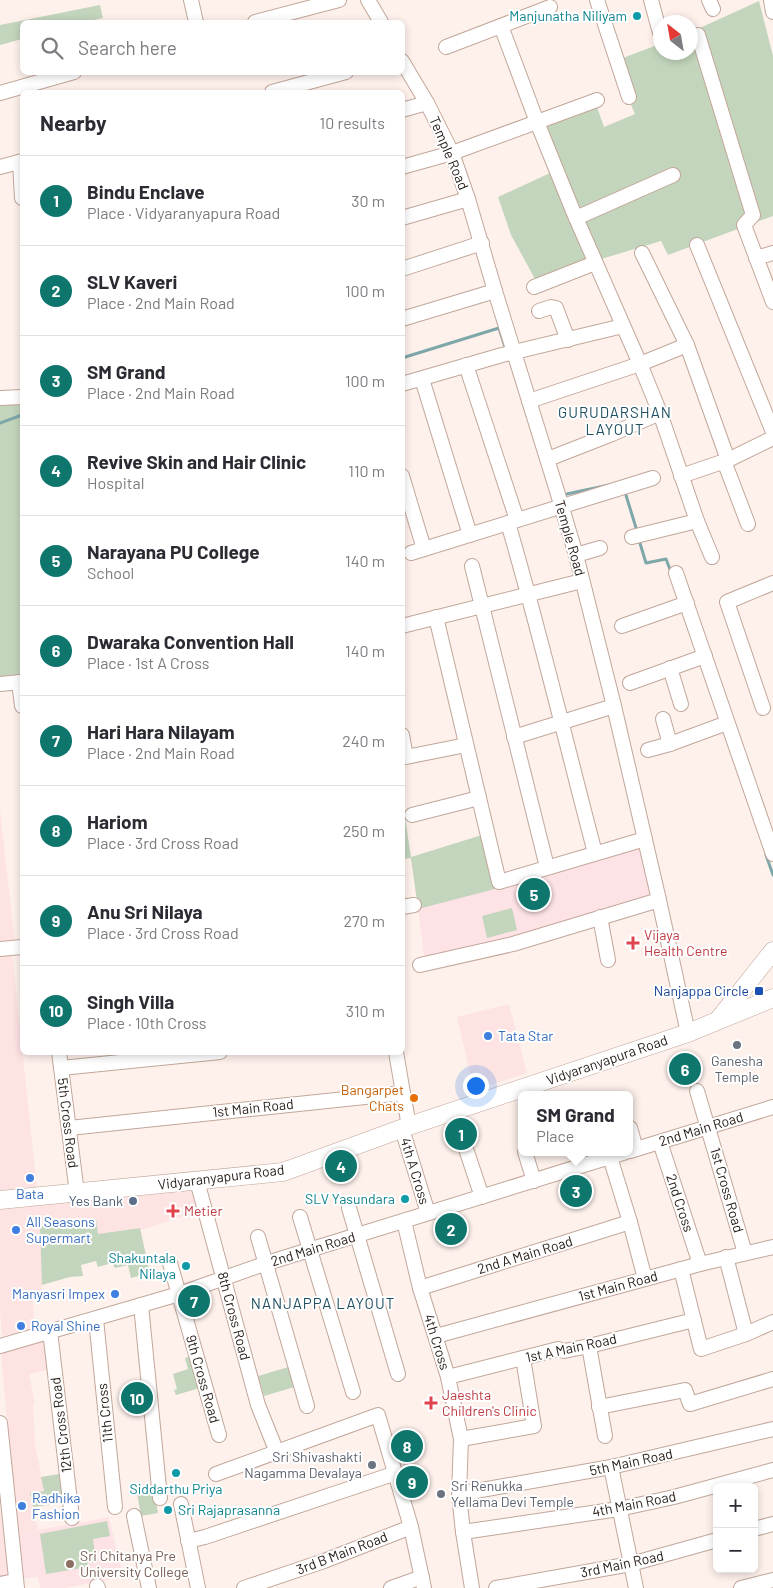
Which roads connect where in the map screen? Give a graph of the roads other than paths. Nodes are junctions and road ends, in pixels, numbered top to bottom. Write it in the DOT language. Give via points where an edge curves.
graph roads {
  1 [pos="191,0"];
  2 [pos="339,0"];
  3 [pos="368,0"];
  4 [pos="597,0"];
  5 [pos="651,0"];
  6 [pos="771,0"];
  7 [pos="550,7"];
  8 [pos="773,12"];
  9 [pos="655,15"];
  10 [pos="196,20"];
  11 [pos="263,20"];
  12 [pos="380,20"];
  13 [pos="501,26"];
  14 [pos="698,34"];
  15 [pos="446,47"];
  16 [pos="405,66"];
  17 [pos="63,75"];
  18 [pos="335,75"];
  19 [pos="279,90"];
  20 [pos="0,93"];
  21 [pos="629,97"];
  22 [pos="597,100"];
  23 [pos="427,102"];
  24 [pos="405,109"];
  25 [pos="537,122"];
  26 [pos="452,153"];
  27 [pos="20,161"];
  28 [pos="405,166"];
  29 [pos="0,167"];
  30 [pos="673,175"];
  31 [pos="468,199"];
  32 [pos="405,217"];
  33 [pos="576,218"];
  34 [pos="482,243"];
  35 [pos="697,246"];
  36 [pos="773,253"];
  37 [pos="642,254"];
  38 [pos="756,258"];
  39 [pos="595,263"];
  40 [pos="405,268"];
  41 [pos="534,287"];
  42 [pos="494,291"];
  43 [pos="773,302"];
  44 [pos="539,311"];
  45 [pos="405,318"];
  46 [pos="623,326"];
  47 [pos="568,340"];
  48 [pos="687,346"];
  49 [pos="509,353"];
  50 [pos="640,364"];
  51 [pos="466,365"];
  52 [pos="422,379"];
  53 [pos="405,383"];
  54 [pos="20,397"];
  55 [pos="0,398"];
  56 [pos="529,401"];
  57 [pos="660,413"];
  58 [pos="772,439"];
  59 [pos="548,459"];
  60 [pos="726,461"];
  61 [pos="682,476"];
  62 [pos="653,478"];
  63 [pos="405,490"];
  64 [pos="559,499"];
  65 [pos="697,521"];
  66 [pos="513,522"];
  67 [pos="748,524"];
  68 [pos="470,535"];
  69 [pos="637,536"];
  70 [pos="600,548"];
  71 [pos="576,555"];
  72 [pos="712,557"];
  73 [pos="472,566"];
  74 [pos="676,573"];
  75 [pos="582,581"];
  76 [pos="773,584"];
  77 [pos="529,594"];
  78 [pos="684,604"];
  79 [pos="481,606"];
  80 [pos="436,617"];
  81 [pos="405,625"];
  82 [pos="622,626"];
  83 [pos="701,657"];
  84 [pos="670,668"];
  85 [pos="20,682"];
  86 [pos="630,683"];
  87 [pos="0,684"];
  88 [pos="681,704"];
  89 [pos="614,706"];
  90 [pos="763,708"];
  91 [pos="662,718"];
  92 [pos="560,722"];
  93 [pos="724,725"];
  94 [pos="514,737"];
  95 [pos="670,744"];
  96 [pos="466,745"];
  97 [pos="648,750"];
  98 [pos="405,752"];
  99 [pos="479,798"];
  100 [pos="412,815"];
  101 [pos="645,839"];
  102 [pos="595,853"];
  103 [pos="773,854"];
  104 [pos="547,866"];
  105 [pos="659,900"];
  106 [pos="600,917"];
  107 [pos="20,947"];
  108 [pos="0,949"];
  109 [pos="773,951"];
  110 [pos="608,960"];
  111 [pos="420,965"];
  112 [pos="773,998"];
  113 [pos="717,1022"];
  114 [pos="688,1033"];
  115 [pos="59,1055"];
  116 [pos="190,1055"];
  117 [pos="397,1055"];
  118 [pos="61,1068"];
  119 [pos="698,1090"];
  120 [pos="403,1093"];
  121 [pos="773,1107"];
  122 [pos="406,1127"];
  123 [pos="708,1127"];
  124 [pos="69,1128"];
  125 [pos="660,1142"];
  126 [pos="465,1146"];
  127 [pos="633,1150"];
  128 [pos="527,1156"];
  129 [pos="614,1156"];
  130 [pos="610,1157"];
  131 [pos="588,1158"];
  132 [pos="196,1181"];
  133 [pos="534,1181"];
  134 [pos="77,1193"];
  135 [pos="482,1197"];
  136 [pos="0,1200"];
  137 [pos="349,1208"];
  138 [pos="428,1214"];
  139 [pos="300,1217"];
  140 [pos="404,1221"];
  141 [pos="630,1222"];
  142 [pos="358,1235"];
  143 [pos="258,1237"];
  144 [pos="772,1249"];
  145 [pos="310,1250"];
  146 [pos="745,1253"];
  147 [pos="726,1258"];
  148 [pos="266,1263"];
  149 [pos="170,1264"];
  150 [pos="700,1264"];
  151 [pos="681,1269"];
  152 [pos="645,1278"];
  153 [pos="224,1279"];
  154 [pos="420,1288"];
  155 [pos="179,1294"];
  156 [pos="141,1305"];
  157 [pos="96,1319"];
  158 [pos="694,1320"];
  159 [pos="773,1322"];
  160 [pos="50,1331"];
  161 [pos="746,1334"];
  162 [pos="436,1336"];
  163 [pos="0,1346"];
  164 [pos="589,1346"];
  165 [pos="523,1358"];
  166 [pos="398,1374"];
  167 [pos="448,1377"];
  168 [pos="773,1379"];
  169 [pos="353,1392"];
  170 [pos="307,1406"];
  171 [pos="599,1407"];
  172 [pos="0,1423"];
  173 [pos="773,1429"];
  174 [pos="219,1435"];
  175 [pos="605,1436"];
  176 [pos="461,1439"];
  177 [pos="1,1450"];
  178 [pos="276,1450"];
  179 [pos="611,1467"];
  180 [pos="773,1470"];
  181 [pos="396,1473"];
  182 [pos="216,1474"];
  183 [pos="459,1494"];
  184 [pos="160,1498"];
  185 [pos="181,1504"];
  186 [pos="4,1505"];
  187 [pos="115,1507"];
  188 [pos="619,1509"];
  189 [pos="134,1516"];
  190 [pos="72,1518"];
  191 [pos="773,1524"];
  192 [pos="411,1527"];
  193 [pos="758,1528"];
  194 [pos="463,1532"];
  195 [pos="188,1541"];
  196 [pos="713,1541"];
  197 [pos="6,1542"];
  198 [pos="631,1564"];
  199 [pos="773,1580"];
  200 [pos="423,1582"];
  201 [pos="0,1584"];
  202 [pos="17,1585"];
  203 [pos="149,1588"];
  204 [pos="198,1588"];
  205 [pos="248,1588"];
  206 [pos="391,1588"];
  207 [pos="472,1588"];
  208 [pos="496,1588"];
  209 [pos="636,1588"];
  210 [pos="741,1588"];
  1 -- 10 [label="street"];
  2 -- 11 [label="street"];
  3 -- 12 [label="street"];
  4 -- 21 [label="street"];
  5 -- 9 [label="street"];
  6 -- 8 [label="street"];
  7 -- 13 [label="street"];
  13 -- 15 [label="street"];
  13 -- 25 [label="street"];
  14 -- 38 [label="street" via="753,216 744,225"];
  16 -- 23 [label="street, Temple Road"];
  17 -- 20 [label="street"];
  18 -- 19 [label="street"];
  22 -- 25 [label="street"];
  23 -- 24 [label="street"];
  23 -- 26 [label="street, Temple Road"];
  25 -- 26 [label="street"];
  25 -- 33 [label="street"];
  26 -- 28 [label="street"];
  26 -- 31 [label="street, Temple Road"];
  27 -- 29 [label="street"];
  30 -- 33 [label="street"];
  31 -- 32 [label="street"];
  31 -- 34 [label="street, Temple Road"];
  33 -- 39 [label="street"];
  34 -- 40 [label="street"];
  34 -- 42 [label="street, Temple Road"];
  35 -- 58 [label="street"];
  36 -- 38 [label="street"];
  37 -- 48 [label="street"];
  38 -- 43 [label="street"];
  39 -- 41 [label="street"];
  39 -- 46 [label="street"];
  42 -- 45 [label="street"];
  42 -- 49 [label="street, Temple Road"];
  44 -- 47 [label="street" via="556,308"];
  46 -- 47 [label="street"];
  46 -- 50 [label="street"];
  47 -- 49 [label="street"];
  48 -- 50 [label="street"];
  48 -- 60 [label="street"];
  49 -- 51 [label="street"];
  49 -- 56 [label="street, Temple Road"];
  50 -- 56 [label="street"];
  50 -- 57 [label="street"];
  51 -- 52 [label="street"];
  51 -- 66 [label="street"];
  52 -- 53 [label="street"];
  52 -- 68 [label="street"];
  54 -- 55 [label="street"];
  56 -- 59 [label="street, Temple Road"];
  57 -- 59 [label="street"];
  57 -- 61 [label="street"];
  58 -- 60 [label="street"];
  59 -- 64 [label="street, Temple Road"];
  60 -- 61 [label="street"];
  60 -- 67 [label="street"];
  61 -- 65 [label="street"];
  62 -- 64 [label="street"];
  63 -- 68 [label="street" via="418,551"];
  64 -- 66 [label="street"];
  64 -- 71 [label="street, Temple Road"];
  65 -- 69 [label="street"];
  65 -- 72 [label="street"];
  66 -- 68 [label="street"];
  66 -- 77 [label="street"];
  70 -- 71 [label="street"];
  71 -- 75 [label="street, Temple Road"];
  73 -- 79 [label="street"];
  74 -- 78 [label="street"];
  75 -- 77 [label="street"];
  75 -- 89 [label="street, Temple Road"];
  76 -- 90 [label="street" via="728,602"];
  77 -- 79 [label="street"];
  77 -- 92 [label="street"];
  78 -- 82 [label="street"];
  78 -- 83 [label="street"];
  79 -- 80 [label="street"];
  79 -- 94 [label="street"];
  80 -- 81 [label="street"];
  80 -- 96 [label="street"];
  83 -- 84 [label="street"];
  83 -- 93 [label="street"];
  84 -- 86 [label="street"];
  84 -- 88 [label="street"];
  85 -- 87 [label="street"];
  89 -- 92 [label="street"];
  89 -- 101 [label="street, Temple Road"];
  91 -- 95 [label="street"];
  92 -- 94 [label="street"];
  92 -- 102 [label="street"];
  93 -- 95 [label="street"];
  93 -- 103 [label="street"];
  94 -- 104 [label="street"];
  95 -- 97 [label="street"];
  96 -- 98 [label="street" via="406,757"];
  96 -- 99 [label="street"];
  99 -- 100 [label="street"];
  99 -- 104 [label="street" via="499,882"];
  101 -- 102 [label="street"];
  101 -- 105 [label="street, Temple Road"];
  102 -- 104 [label="street"];
  105 -- 106 [label="street"];
  105 -- 114 [label="street, Temple Road"];
  106 -- 110 [label="street"];
  106 -- 111 [label="street" via="513,944"];
  107 -- 108 [label="street"];
  109 -- 113 [label="main road"];
  112 -- 113 [label="main road, Vidyaranyapura Road"];
  113 -- 114 [label="main road, Vidyaranyapura Road"];
  114 -- 122 [label="main road, Vidyaranyapura Road"];
  115 -- 118 [label="street, 5th Cross Road"];
  116 -- 118 [label="street"];
  117 -- 120 [label="street"];
  118 -- 124 [label="street, 5th Cross Road"];
  119 -- 123 [label="street, 1st Cross Road"];
  120 -- 122 [label="street"];
  120 -- 124 [label="street, 1st Main Road"];
  121 -- 123 [label="street, 2nd Main Road"];
  122 -- 132 [label="main road, Vidyaranyapura Road" via="283,1172"];
  122 -- 138 [label="street, 4th A Cross"];
  123 -- 125 [label="street, 2nd Main Road"];
  123 -- 146 [label="street, 1st Cross Road"];
  124 -- 134 [label="street, 5th Cross Road"];
  125 -- 127 [label="street, 2nd Main Road"];
  125 -- 150 [label="street, 2nd Cross"];
  126 -- 135 [label="street"];
  128 -- 133 [label="street"];
  129 -- 130 [label="street, 2nd Main Road"];
  130 -- 131 [label="street, 2nd Main Road"];
  130 -- 141 [label="street"];
  131 -- 133 [label="street, 2nd Main Road"];
  132 -- 134 [label="main road, Vidyaranyapura Road"];
  132 -- 153 [label="street, 8th Cross Road"];
  133 -- 135 [label="street, 2nd Main Road"];
  134 -- 136 [label="main road, Vidyaranyapura Road"];
  135 -- 138 [label="street, 2nd Main Road"];
  137 -- 142 [label="street"];
  138 -- 140 [label="street, 2nd Main Road"];
  139 -- 145 [label="street"];
  140 -- 142 [label="street, 2nd Main Road"];
  140 -- 154 [label="street, 4th Cross"];
  141 -- 152 [label="street"];
  141 -- 154 [label="street, 2nd A Main Road"];
  142 -- 145 [label="street, 2nd Main Road"];
  142 -- 166 [label="street"];
  143 -- 148 [label="street"];
  144 -- 146 [label="street, 1st Main Road"];
  145 -- 148 [label="street, 2nd Main Road"];
  145 -- 169 [label="street"];
  146 -- 147 [label="street, 1st Main Road"];
  147 -- 150 [label="street, 1st Main Road"];
  147 -- 161 [label="street"];
  148 -- 153 [label="street, 2nd Main Road"];
  148 -- 170 [label="street"];
  149 -- 155 [label="street, 9th Cross Road"];
  150 -- 151 [label="street, 1st Main Road"];
  151 -- 152 [label="street, 1st Main Road"];
  151 -- 158 [label="street"];
  152 -- 162 [label="street, 1st Main Road"];
  153 -- 155 [label="street, 2nd Main Road"];
  153 -- 178 [label="street, 8th Cross Road" via="258,1405"];
  154 -- 162 [label="street, 4th Cross"];
  155 -- 156 [label="street, 2nd Main Road"];
  155 -- 174 [label="street, 9th Cross Road"];
  156 -- 157 [label="street, 2nd Main Road"];
  156 -- 184 [label="street"];
  157 -- 160 [label="street, 2nd Main Road"];
  157 -- 187 [label="street, 11th Cross"];
  158 -- 161 [label="street" via="701,1349"];
  158 -- 164 [label="street, 1st A Main Road"];
  159 -- 161 [label="street"];
  160 -- 163 [label="street, 2nd Main Road"];
  160 -- 190 [label="street, 12th Cross Road"];
  162 -- 167 [label="street, 4th Cross"];
  164 -- 165 [label="street, 1st A Main Road" via="564,1351 558,1349"];
  164 -- 171 [label="street"];
  165 -- 167 [label="street, 1st A Main Road"];
  165 -- 176 [label="street" via="534,1426"];
  167 -- 176 [label="street, 4th Cross"];
  168 -- 171 [label="street" via="690,1404 685,1390"];
  171 -- 175 [label="street"];
  172 -- 177 [label="street"];
  173 -- 179 [label="street, 5th Main Road"];
  176 -- 183 [label="street, 4th Cross"];
  177 -- 186 [label="street"];
  178 -- 181 [label="street" via="378,1415"];
  178 -- 182 [label="street"];
  179 -- 183 [label="street, 5th Main Road"];
  179 -- 188 [label="street"];
  180 -- 188 [label="street, 4th Main Road"];
  181 -- 192 [label="street"];
  181 -- 195 [label="street"];
  183 -- 194 [label="street"];
  185 -- 195 [label="street"];
  186 -- 197 [label="street"];
  188 -- 194 [label="street, 4th Main Road"];
  188 -- 198 [label="street"];
  189 -- 203 [label="street"];
  191 -- 193 [label="street"];
  192 -- 200 [label="street"];
  192 -- 205 [label="street, 3rd B Main Road"];
  194 -- 207 [label="street"];
  195 -- 204 [label="street"];
  196 -- 198 [label="street, 3rd Main Road"];
  197 -- 202 [label="street"];
  198 -- 208 [label="street, 3rd Main Road"];
  198 -- 209 [label="street"];
  199 -- 210 [label="street"];
  200 -- 206 [label="street"];
  201 -- 202 [label="street"];
}
